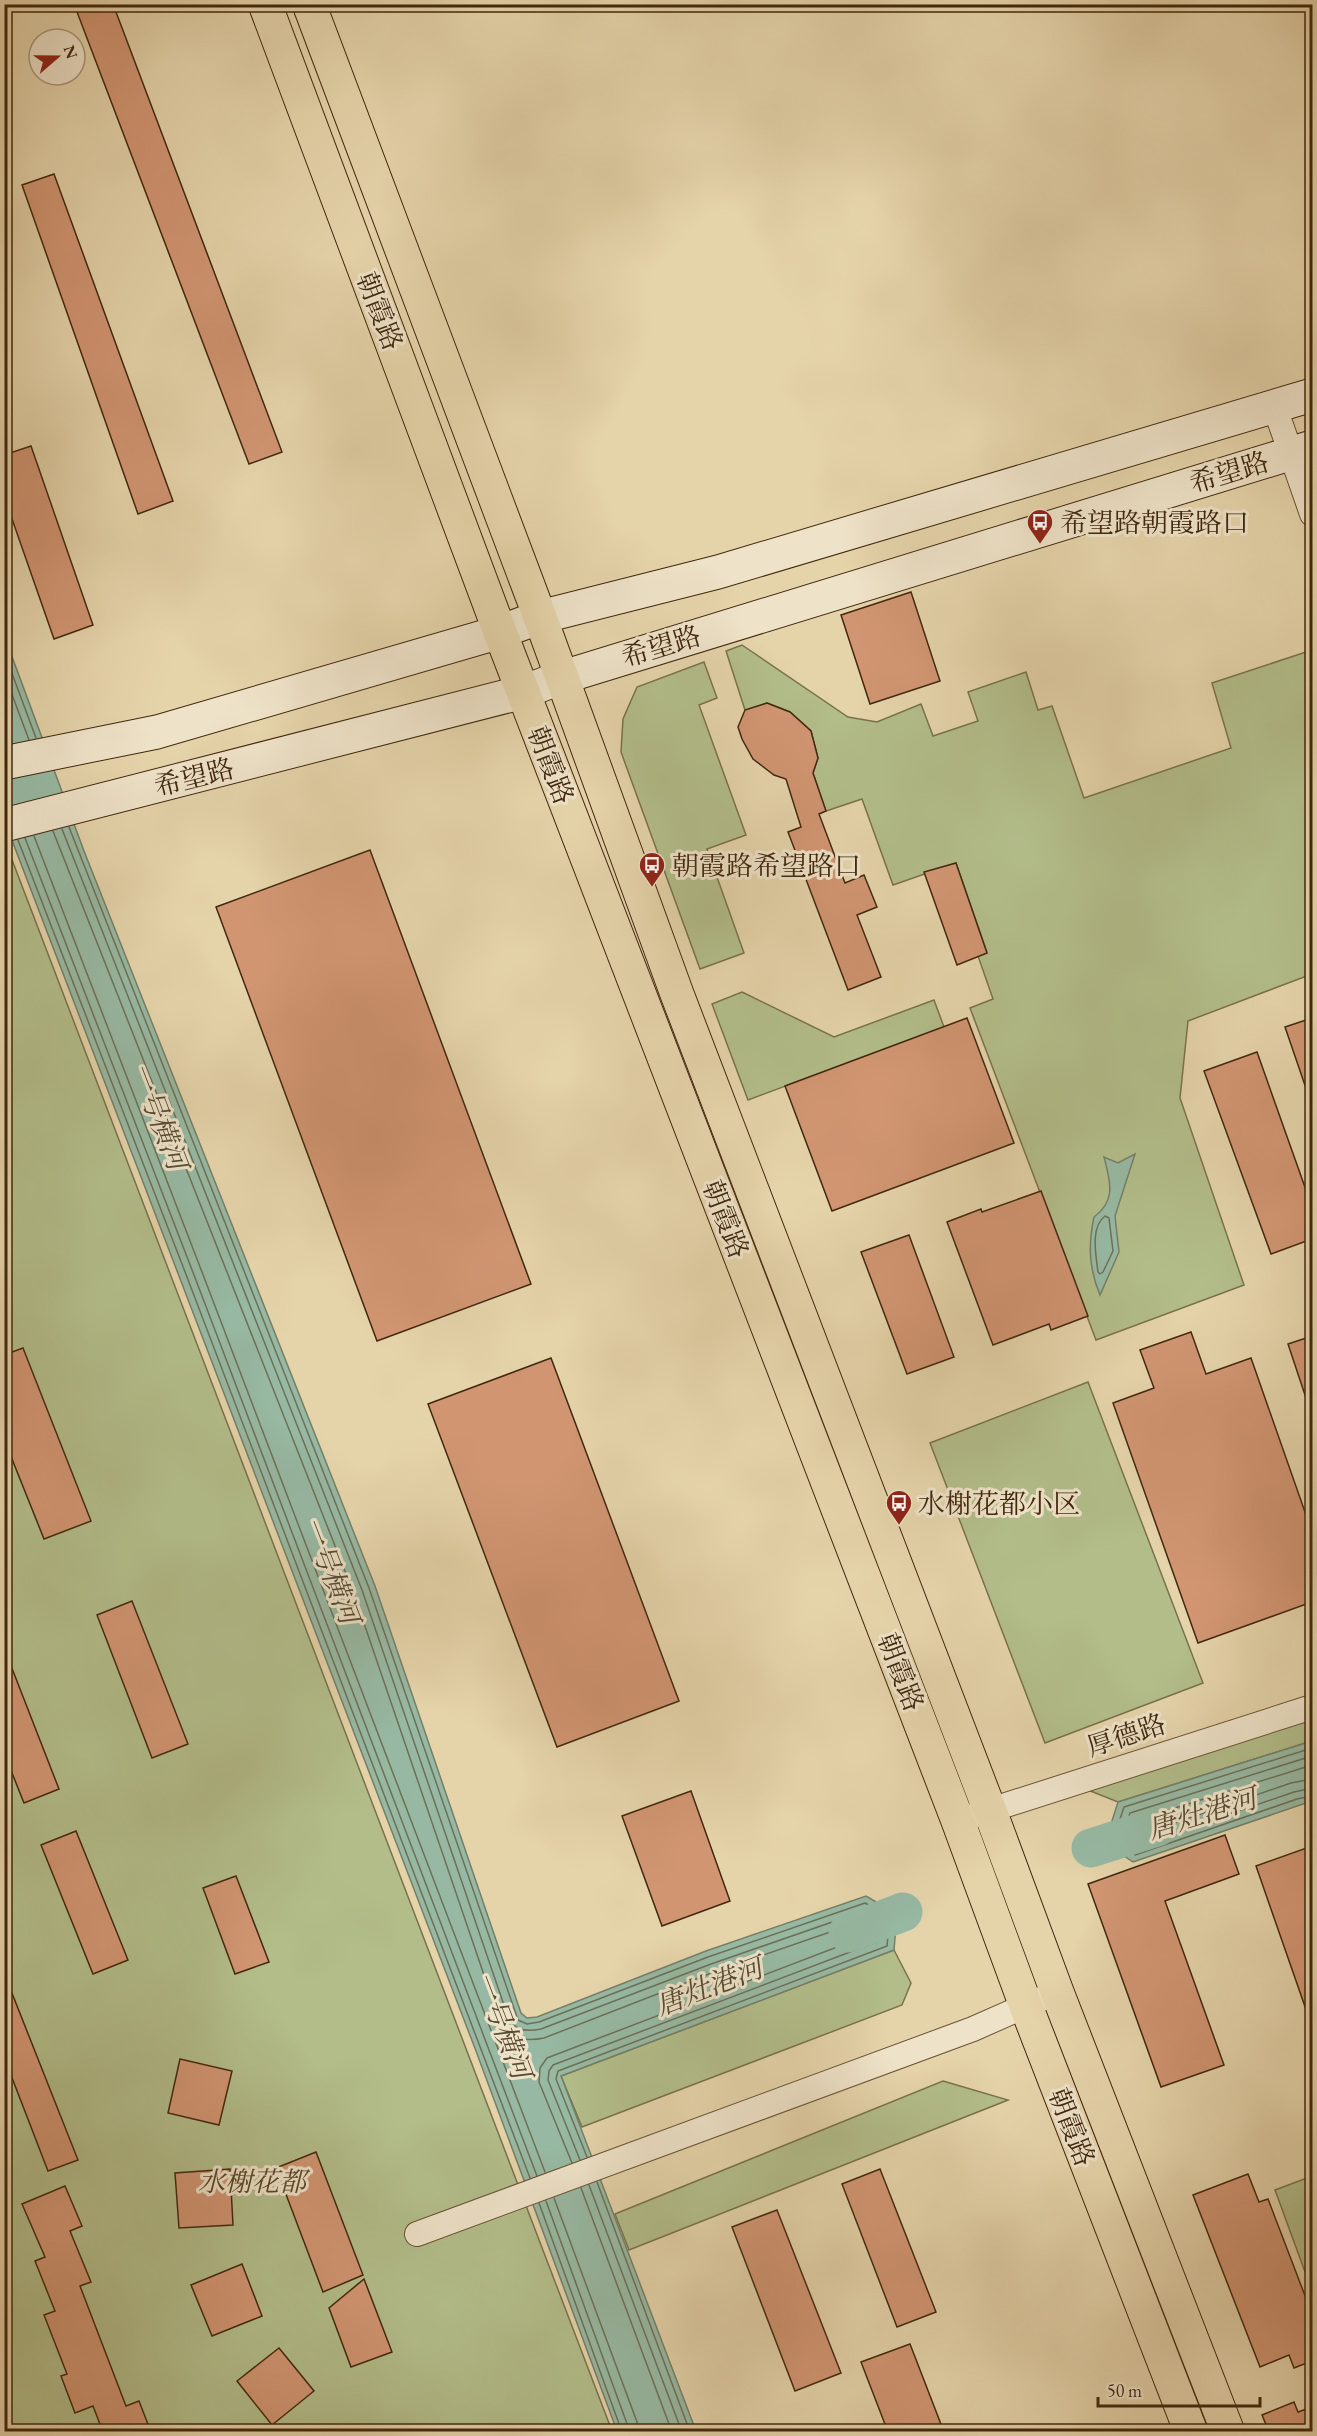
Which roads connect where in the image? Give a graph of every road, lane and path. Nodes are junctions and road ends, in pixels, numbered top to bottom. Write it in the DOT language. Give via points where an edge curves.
graph roads {
  1 [pos="265,4"];
  2 [pos="309,4"];
  3 [pos="1312,395"];
  4 [pos="1274,405"];
  5 [pos="1302,450"];
  6 [pos="1312,514"];
  7 [pos="540,617"];
  8 [pos="500,632"];
  9 [pos="560,678"];
  10 [pos="523,692"];
  11 [pos="4,763"];
  12 [pos="4,825"];
  13 [pos="1312,1707"];
  14 [pos="990,1810"];
  15 [pos="958,1821"];
  16 [pos="1057,1992"];
  17 [pos="1026,2006"];
  18 [pos="417,2234"];
  19 [pos="1191,2432"];
  20 [pos="1228,2432"];
  1 -- 8 [label="main road, 朝霞路"];
  2 -- 7 [label="main road, 朝霞路"];
  3 -- 4 [label="main road, 希望路"];
  4 -- 5 [label="street"];
  4 -- 7 [label="main road, 希望路" via="718,572"];
  5 -- 6 [label="street"];
  5 -- 9 [label="main road, 希望路"];
  7 -- 8 [label="main road, 希望路"];
  7 -- 9 [label="main road, 朝霞路"];
  8 -- 10 [label="main road, 朝霞路"];
  8 -- 11 [label="main road, 希望路" via="157,732"];
  9 -- 10 [label="main road, 希望路"];
  9 -- 14 [label="main road, 朝霞路"];
  10 -- 12 [label="main road, 希望路"];
  10 -- 15 [label="main road, 朝霞路"];
  13 -- 14 [label="street, 厚德路"];
  14 -- 15 [label="street, 厚德路"];
  14 -- 16 [label="main road, 朝霞路"];
  15 -- 17 [label="main road, 朝霞路"];
  16 -- 17 [label="street"];
  16 -- 20 [label="main road, 朝霞路"];
  17 -- 18 [label="street"];
  17 -- 19 [label="main road, 朝霞路"];
}
